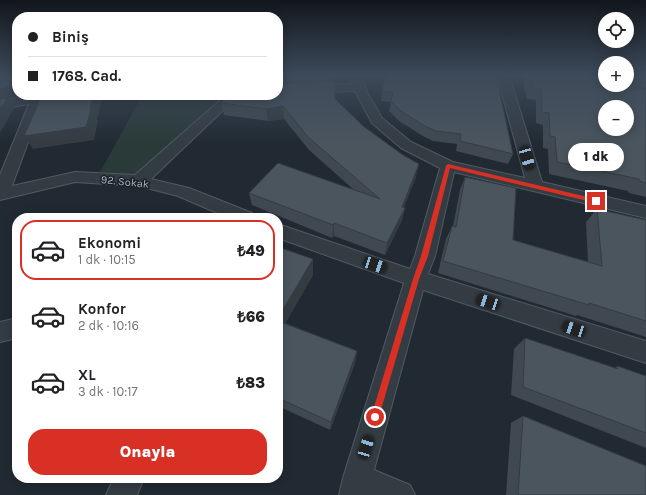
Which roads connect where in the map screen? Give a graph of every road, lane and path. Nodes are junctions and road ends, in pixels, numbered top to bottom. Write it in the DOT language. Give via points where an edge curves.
graph roads {
  1 [pos="366,98"];
  2 [pos="510,98"];
  3 [pos="22,100"];
  4 [pos="37,100"];
  5 [pos="228,100"];
  6 [pos="0,105"];
  7 [pos="448,166"];
  8 [pos="139,181"];
  9 [pos="535,186"];
  10 [pos="1,194"];
  11 [pos="646,212"];
  12 [pos="234,213"];
  13 [pos="283,233"];
  14 [pos="416,279"];
  15 [pos="12,329"];
  16 [pos="0,332"];
  17 [pos="646,352"];
  18 [pos="127,483"];
  19 [pos="355,487"];
  20 [pos="121,495"];
  21 [pos="400,495"];
  1 -- 7 [label="street" via="377,120 406,145"];
  2 -- 9 [label="street"];
  3 -- 6 [label="street"];
  4 -- 10 [label="street"];
  5 -- 8 [label="street"];
  7 -- 9 [label="street"];
  7 -- 14 [label="street" via="425,256"];
  8 -- 10 [label="street, 92. Sokak" via="75,177"];
  8 -- 12 [label="street, 92. Sokak" via="183,192"];
  9 -- 11 [label="street"];
  13 -- 14 [label="street"];
  14 -- 17 [label="street"];
  14 -- 19 [label="street"];
  15 -- 16 [label="street"];
  18 -- 20 [label="street"];
  19 -- 21 [label="street"];
}
